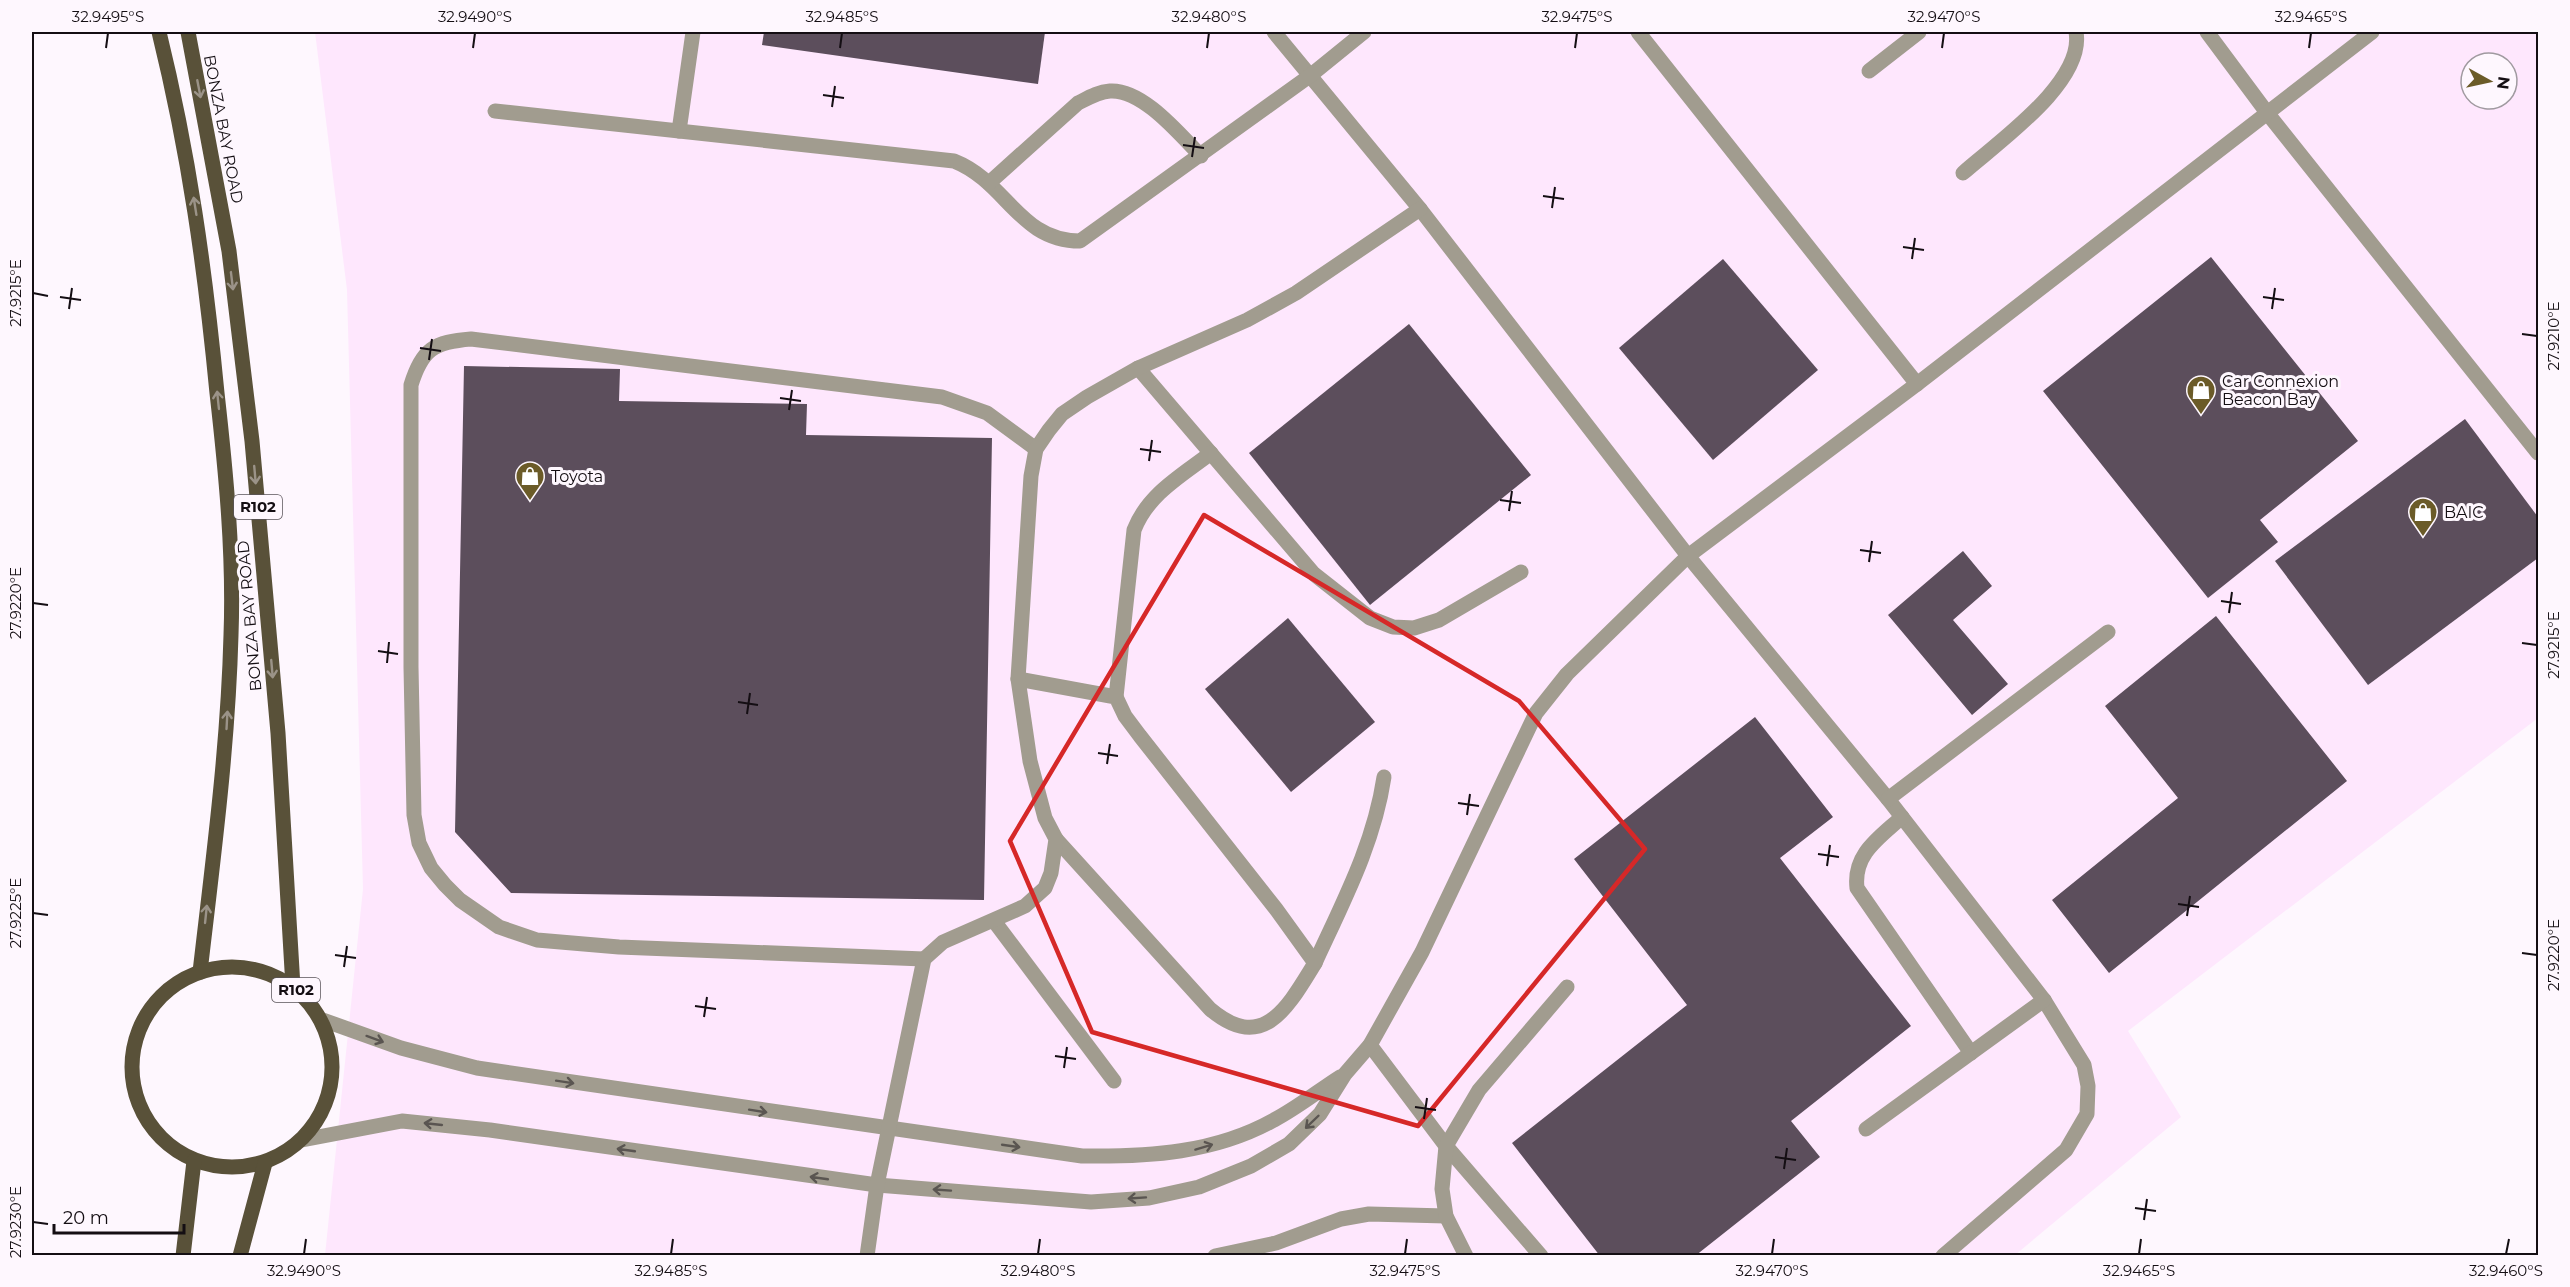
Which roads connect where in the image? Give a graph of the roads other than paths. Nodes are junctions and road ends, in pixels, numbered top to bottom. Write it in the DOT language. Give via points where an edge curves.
graph roads {
  1 [pos="159,32"];
  2 [pos="188,32"];
  3 [pos="693,32"];
  4 [pos="1274,32"];
  5 [pos="1364,32"];
  6 [pos="1638,32"];
  7 [pos="1919,32"];
  8 [pos="2076,32"];
  9 [pos="2207,32"];
  10 [pos="2372,32"];
  11 [pos="1869,71"];
  12 [pos="1311,75"];
  13 [pos="495,111"];
  14 [pos="2268,114"];
  15 [pos="679,131"];
  16 [pos="1201,156"];
  17 [pos="1963,173"];
  18 [pos="989,183"];
  19 [pos="1420,209"];
  20 [pos="1138,368"];
  21 [pos="1917,384"];
  22 [pos="1036,449"];
  23 [pos="1211,453"];
  24 [pos="2538,453"];
  25 [pos="1688,556"];
  26 [pos="1521,572"];
  27 [pos="2108,632"];
  28 [pos="1018,679"];
  29 [pos="1116,697"];
  30 [pos="1384,777"];
  31 [pos="1888,799"];
  32 [pos="1902,817"];
  33 [pos="1056,839"];
  34 [pos="994,921"];
  35 [pos="924,959"];
  36 [pos="1314,963"];
  37 [pos="200,972"];
  38 [pos="293,987"];
  39 [pos="1567,987"];
  40 [pos="2044,1000"];
  41 [pos="320,1019"];
  42 [pos="1370,1045"];
  43 [pos="1971,1053"];
  44 [pos="1345,1074"];
  45 [pos="1114,1081"];
  46 [pos="890,1128"];
  47 [pos="1866,1129"];
  48 [pos="302,1140"];
  49 [pos="1446,1146"];
  50 [pos="194,1161"];
  51 [pos="265,1163"];
  52 [pos="877,1185"];
  53 [pos="1446,1216"];
  54 [pos="183,1256"];
  55 [pos="240,1256"];
  56 [pos="867,1256"];
  57 [pos="1215,1256"];
  58 [pos="1466,1256"];
  59 [pos="1541,1256"];
  60 [pos="1943,1256"];
  37 -- 1 [label="main road, BONZA BAY ROAD / R102, one-way" via="226,738 231,633 228,493 204,260 180,120"];
  2 -- 38 [label="main road, BONZA BAY ROAD / R102, one-way" via="229,251 252,441 278,733"];
  3 -- 15 [label="lane"];
  4 -- 12 [label="lane"];
  5 -- 12 [label="lane"];
  6 -- 21 [label="lane"];
  7 -- 11 [label="lane"];
  8 -- 17 [label="lane" via="2076,51 2055,90"];
  9 -- 14 [label="lane"];
  10 -- 14 [label="lane"];
  12 -- 16 [label="lane"];
  12 -- 19 [label="lane"];
  13 -- 15 [label="lane"];
  14 -- 21 [label="lane"];
  14 -- 24 [label="lane"];
  15 -- 18 [label="lane" via="954,161 973,169"];
  16 -- 18 [label="lane" via="1080,241 1045,236"];
  16 -- 18 [label="lane" via="1152,108 1112,91 1078,103"];
  19 -- 20 [label="lane" via="1296,293 1247,320"];
  19 -- 25 [label="lane"];
  20 -- 22 [label="lane" via="1062,414"];
  20 -- 23 [label="lane"];
  21 -- 25 [label="lane"];
  22 -- 28 [label="lane" via="1027,514"];
  22 -- 35 [label="lane" via="987,413 942,397 471,339 446,341 428,350 411,385 414,815 418,843 445,885 499,927 537,940"];
  23 -- 26 [label="lane" via="1314,574 1352,606 1385,624 1414,628 1439,620"];
  23 -- 29 [label="lane" via="1150,501 1140,514 1134,530"];
  25 -- 31 [label="lane"];
  25 -- 42 [label="lane" via="1566,674 1536,713 1422,952"];
  27 -- 31 [label="lane"];
  28 -- 29 [label="lane"];
  28 -- 33 [label="lane" via="1030,761"];
  29 -- 36 [label="lane" via="1125,716"];
  30 -- 36 [label="lane" via="1378,814 1364,857"];
  31 -- 32 [label="lane"];
  32 -- 40 [label="lane"];
  32 -- 43 [label="lane" via="1866,850 1857,867 1857,888"];
  33 -- 34 [label="lane" via="1045,888 1025,906"];
  33 -- 36 [label="lane" via="1210,1009 1236,1027 1261,1027 1270,1021 1296,993"];
  34 -- 35 [label="lane" via="943,942"];
  34 -- 45 [label="lane"];
  35 -- 46 [label="lane"];
  37 -- 38 [label="main road, R102" via="248,968"];
  37 -- 50 [label="main road, R102" via="173,986 152,1007 138,1034 132,1064 135,1094 148,1122 168,1145"];
  38 -- 41 [label="main road, R102"];
  39 -- 49 [label="lane" via="1479,1090"];
  40 -- 43 [label="lane"];
  40 -- 60 [label="lane" via="2084,1065 2087,1114 2066,1150"];
  41 -- 46 [label="lane, one-way" via="401,1048 477,1068"];
  41 -- 48 [label="main road, R102" via="331,1050 331,1083 322,1113"];
  42 -- 44 [label="lane"];
  42 -- 49 [label="lane"];
  43 -- 47 [label="lane"];
  46 -- 44 [label="lane, one-way" via="1082,1156 1138,1157 1187,1152 1274,1120"];
  44 -- 52 [label="lane, one-way" via="1320,1114 1289,1144 1251,1166 1199,1187 1149,1197 1091,1202"];
  46 -- 52 [label="lane"];
  48 -- 51 [label="main road, R102"];
  52 -- 48 [label="lane, one-way" via="402,1121"];
  49 -- 53 [label="lane" via="1442,1189"];
  49 -- 59 [label="lane"];
  50 -- 51 [label="main road, R102" via="241,1168"];
  50 -- 54 [label="main road"];
  51 -- 55 [label="main road"];
  52 -- 56 [label="lane"];
  53 -- 57 [label="lane" via="1369,1214 1341,1219 1276,1243"];
  53 -- 58 [label="lane"];
}
